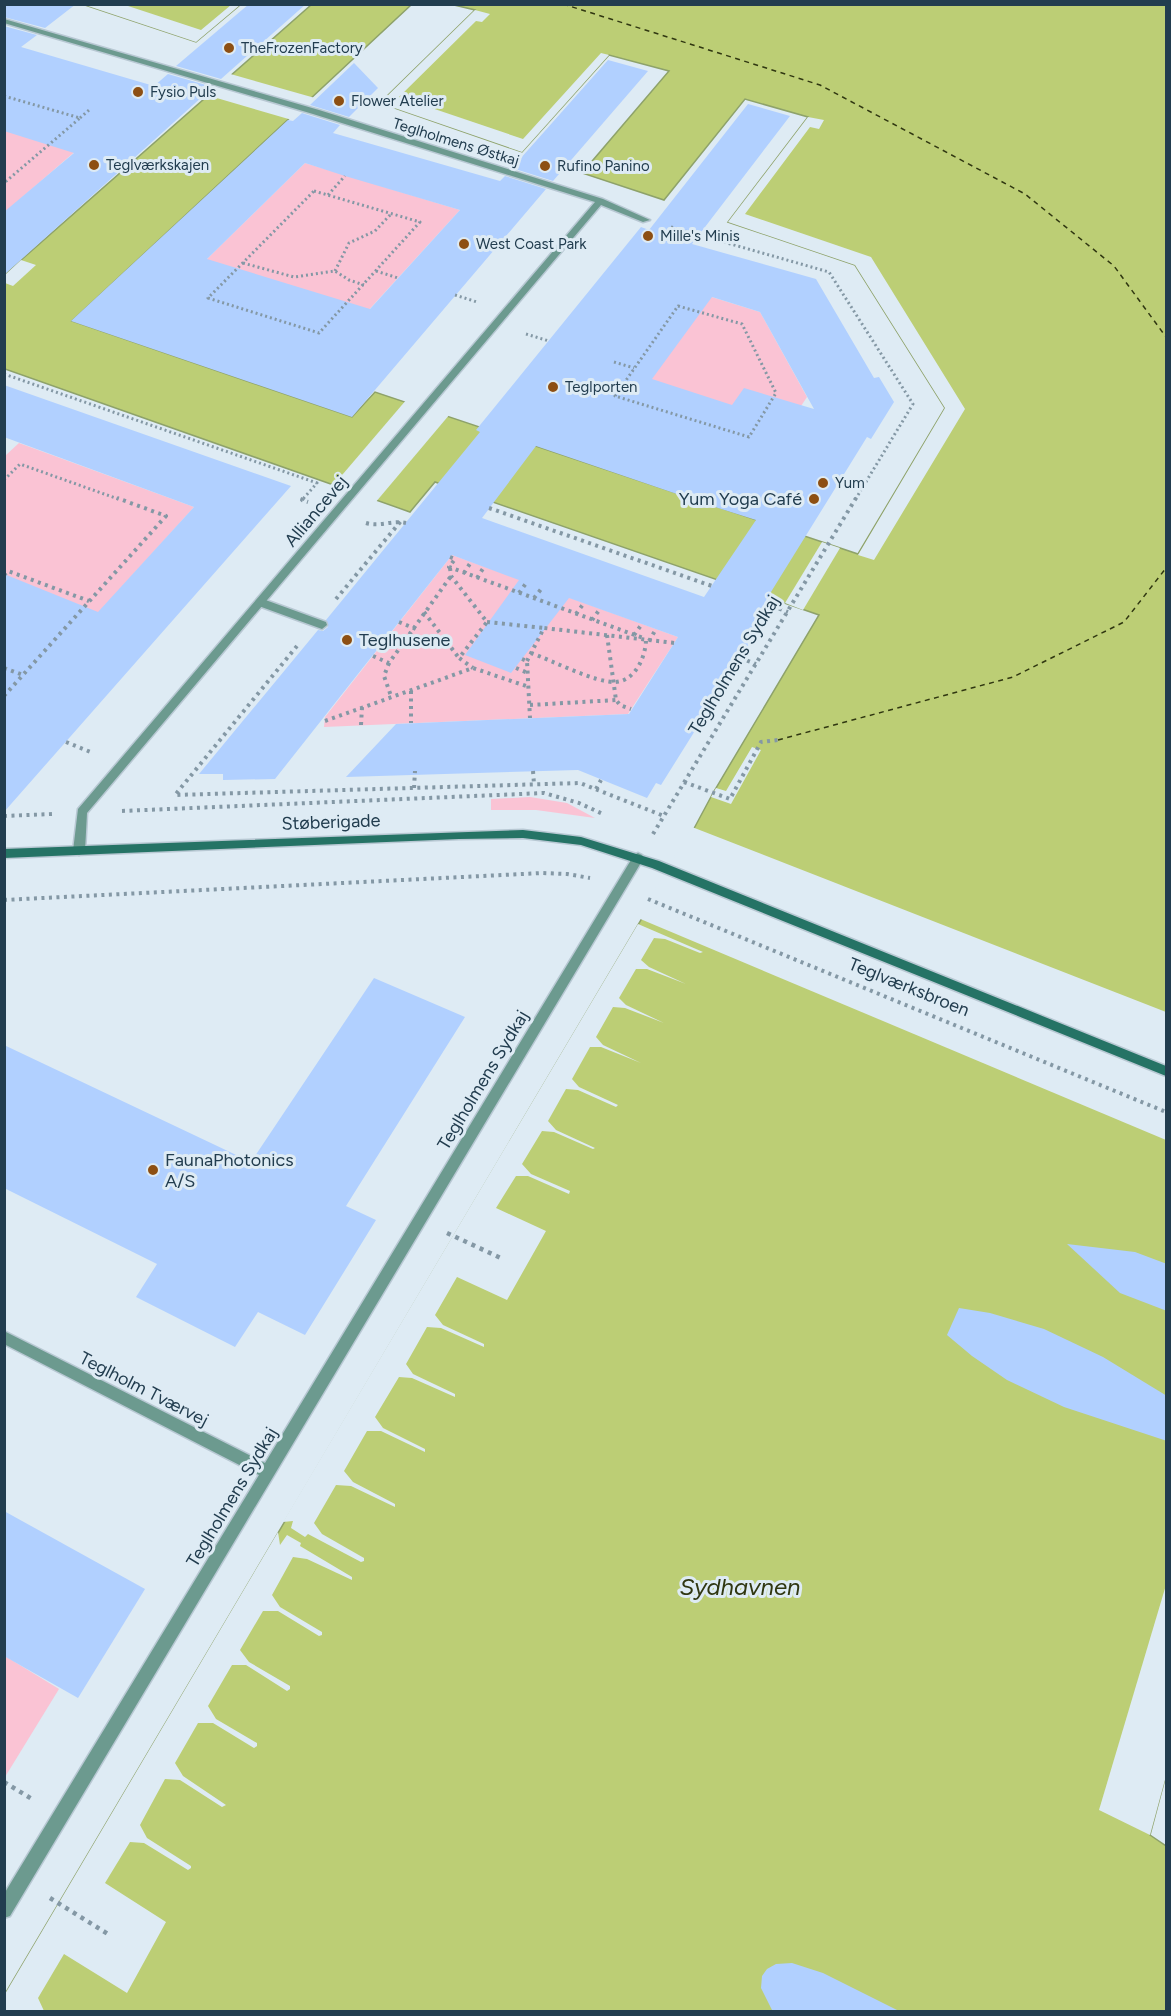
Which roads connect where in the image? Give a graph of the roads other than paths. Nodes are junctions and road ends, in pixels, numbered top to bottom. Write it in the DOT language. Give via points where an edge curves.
graph roads {
  1 [pos="4,21"];
  2 [pos="600,201"];
  3 [pos="646,220"];
  4 [pos="260,602"];
  5 [pos="319,623"];
  6 [pos="79,851"];
  7 [pos="4,854"];
  8 [pos="638,858"];
  9 [pos="655,864"];
  10 [pos="1167,1071"];
  11 [pos="4,1337"];
  12 [pos="268,1472"];
  13 [pos="4,1910"];
  1 -- 2 [label="street, Teglholmens Østkaj"];
  2 -- 3 [label="street, Teglholmens Østkaj"];
  2 -- 4 [label="street, Alliancevej"];
  4 -- 5 [label="street"];
  4 -- 6 [label="street, Alliancevej" via="82,812"];
  6 -- 7 [label="street, Støberigade"];
  6 -- 8 [label="street, Støberigade" via="523,834 581,841"];
  8 -- 9 [label="street, Støberigade"];
  8 -- 12 [label="street, Teglholmens Sydkaj"];
  9 -- 10 [label="street, Teglværksbroen"];
  11 -- 12 [label="street, Teglholm Tværvej"];
  12 -- 13 [label="street, Teglholmens Sydkaj"];
}
